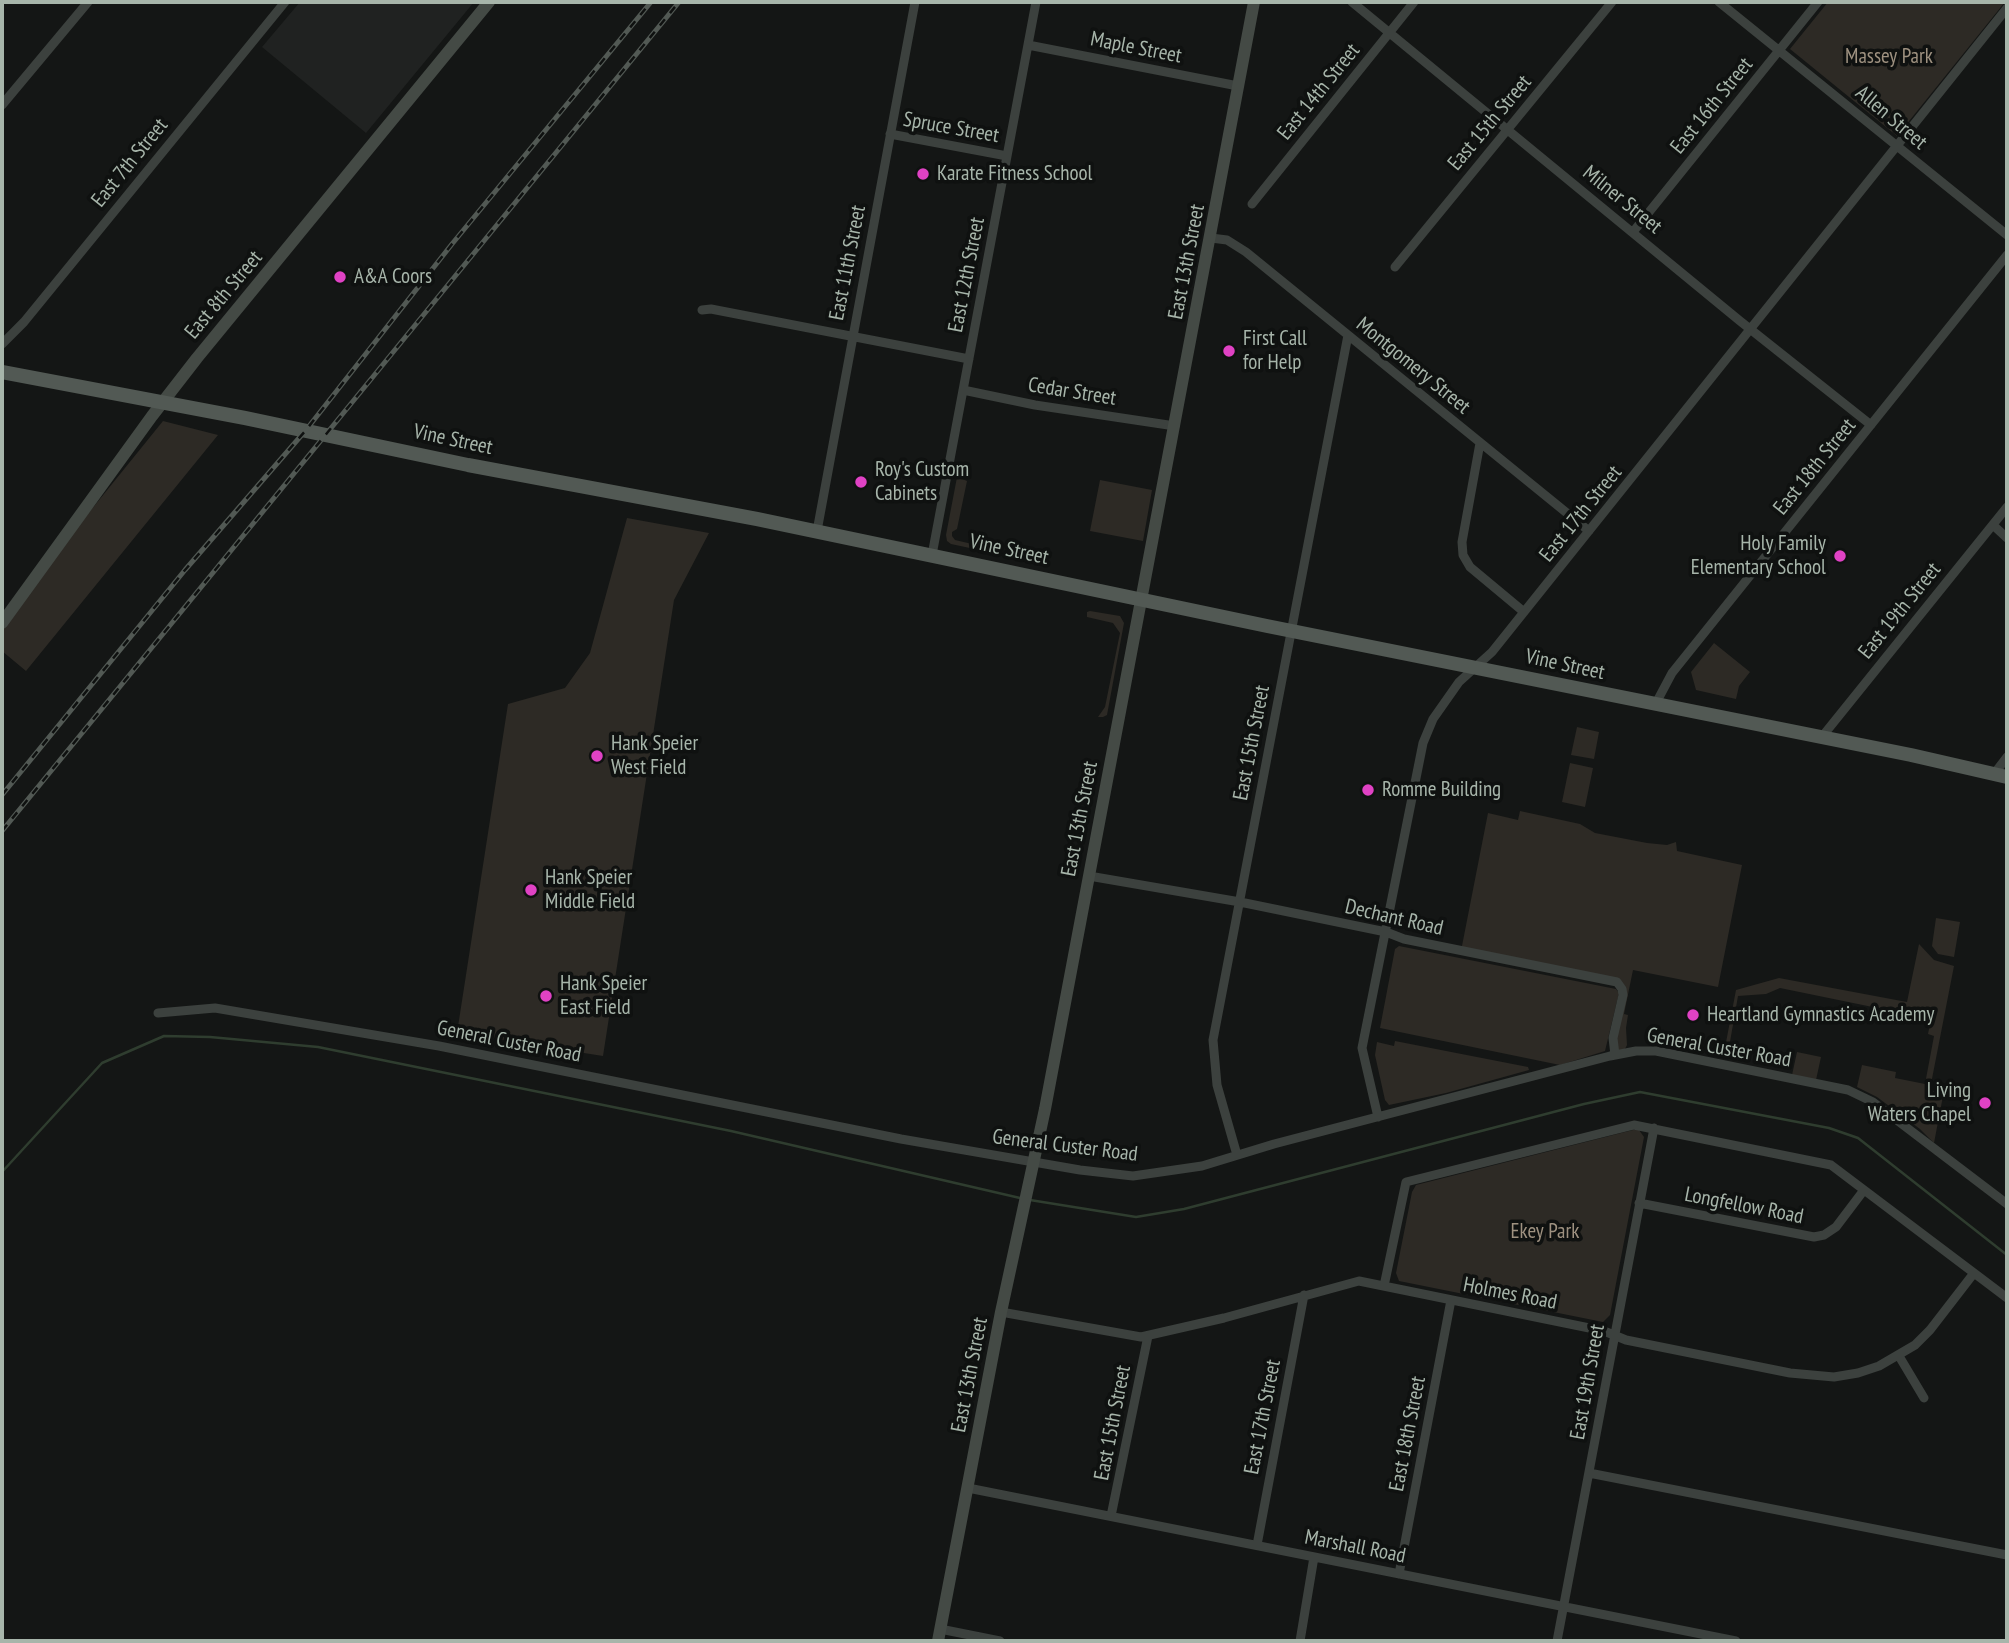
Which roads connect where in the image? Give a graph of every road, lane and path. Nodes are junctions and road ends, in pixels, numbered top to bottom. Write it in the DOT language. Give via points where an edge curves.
graph roads {
  1 [pos="88,2"];
  2 [pos="285,2"];
  3 [pos="489,2"];
  4 [pos="915,2"];
  5 [pos="1036,2"];
  6 [pos="1254,2"];
  7 [pos="1352,2"];
  8 [pos="1414,2"];
  9 [pos="1612,2"];
  10 [pos="1719,2"];
  11 [pos="1818,2"];
  12 [pos="2007,8"];
  13 [pos="1388,33"];
  14 [pos="1028,44"];
  15 [pos="1779,50"];
  16 [pos="1238,86"];
  17 [pos="2,105"];
  18 [pos="1507,129"];
  19 [pos="890,134"];
  20 [pos="1898,146"];
  21 [pos="1007,156"];
  22 [pos="1252,204"];
  23 [pos="1633,232"];
  24 [pos="2007,234"];
  25 [pos="1211,238"];
  26 [pos="2007,255"];
  27 [pos="1395,267"];
  28 [pos="702,310"];
  29 [pos="1752,329"];
  30 [pos="1348,335"];
  31 [pos="852,337"];
  32 [pos="2,344"];
  33 [pos="969,359"];
  34 [pos="2,372"];
  35 [pos="963,390"];
  36 [pos="163,402"];
  37 [pos="1871,425"];
  38 [pos="1175,426"];
  39 [pos="1480,443"];
  40 [pos="2007,507"];
  41 [pos="1993,525"];
  42 [pos="817,531"];
  43 [pos="1589,531"];
  44 [pos="2007,538"];
  45 [pos="932,555"];
  46 [pos="1142,600"];
  47 [pos="1524,612"];
  48 [pos="2,623"];
  49 [pos="1292,631"];
  50 [pos="1477,668"];
  51 [pos="1655,705"];
  52 [pos="1821,738"];
  53 [pos="2007,757"];
  54 [pos="2001,775"];
  55 [pos="1089,876"];
  56 [pos="1240,902"];
  57 [pos="1386,932"];
  58 [pos="158,1013"];
  59 [pos="1615,1055"];
  60 [pos="1378,1117"];
  61 [pos="1654,1128"];
  62 [pos="1237,1156"];
  63 [pos="1033,1162"];
  64 [pos="1864,1190"];
  65 [pos="1639,1203"];
  66 [pos="2007,1204"];
  67 [pos="1974,1273"];
  68 [pos="1384,1286"];
  69 [pos="1304,1296"];
  70 [pos="2007,1298"];
  71 [pos="1451,1300"];
  72 [pos="1002,1312"];
  73 [pos="1614,1335"];
  74 [pos="1148,1336"];
  75 [pos="1899,1356"];
  76 [pos="1924,1398"];
  77 [pos="1589,1473"];
  78 [pos="968,1488"];
  79 [pos="1111,1516"];
  80 [pos="1257,1545"];
  81 [pos="2007,1555"];
  82 [pos="1314,1557"];
  83 [pos="1399,1574"];
  84 [pos="1563,1607"];
  85 [pos="939,1635"];
  86 [pos="1000,1641"];
  87 [pos="1300,1641"];
  88 [pos="1557,1641"];
  89 [pos="1736,1641"];
  1 -- 17 [label="street"];
  2 -- 32 [label="street, East 7th Street"];
  3 -- 36 [label="street, East 8th Street"];
  4 -- 19 [label="street, East 11th Street"];
  5 -- 14 [label="street, East 12th Street"];
  6 -- 16 [label="street, East 13th Street"];
  7 -- 13 [label="street, Milner Street"];
  8 -- 13 [label="street, East 14th Street"];
  9 -- 18 [label="street, East 15th Street"];
  10 -- 15 [label="street, Allen Street"];
  11 -- 15 [label="street, East 16th Street"];
  12 -- 20 [label="street, East 17th Street"];
  13 -- 18 [label="street, Milner Street"];
  13 -- 22 [label="street, East 14th Street"];
  14 -- 16 [label="street, Maple Street"];
  14 -- 21 [label="street, East 12th Street"];
  15 -- 20 [label="street, Allen Street"];
  15 -- 23 [label="street, East 16th Street"];
  16 -- 25 [label="street, East 13th Street"];
  18 -- 23 [label="street, Milner Street"];
  18 -- 27 [label="street, East 15th Street"];
  19 -- 21 [label="street, Spruce Street"];
  19 -- 31 [label="street, East 11th Street"];
  20 -- 24 [label="street, Allen Street"];
  20 -- 29 [label="street, East 17th Street"];
  21 -- 33 [label="street, East 12th Street"];
  23 -- 29 [label="street, Milner Street"];
  25 -- 30 [label="street, Montgomery Street" via="1236,244"];
  25 -- 38 [label="street, East 13th Street"];
  26 -- 37 [label="street, East 18th Street"];
  28 -- 31 [label="street"];
  29 -- 37 [label="street, Milner Street"];
  29 -- 43 [label="street, East 17th Street"];
  30 -- 39 [label="street, Montgomery Street"];
  30 -- 49 [label="street, East 15th Street"];
  31 -- 33 [label="street"];
  31 -- 42 [label="street, East 11th Street"];
  33 -- 35 [label="street, East 12th Street"];
  34 -- 36 [label="main road, Vine Street"];
  35 -- 38 [label="street, Cedar Street"];
  35 -- 45 [label="street, East 12th Street"];
  36 -- 42 [label="main road, Vine Street"];
  36 -- 48 [label="street, East 8th Street"];
  37 -- 51 [label="street, East 18th Street" via="1672,673"];
  38 -- 46 [label="street, East 13th Street"];
  39 -- 43 [label="street, Montgomery Street"];
  39 -- 47 [label="street" via="1463,555 1470,567"];
  40 -- 41 [label="street, East 19th Street"];
  41 -- 44 [label="street"];
  41 -- 52 [label="street, East 19th Street"];
  42 -- 45 [label="main road, Vine Street"];
  43 -- 47 [label="street, East 17th Street"];
  45 -- 46 [label="main road, Vine Street"];
  46 -- 49 [label="main road, Vine Street"];
  46 -- 55 [label="street, East 13th Street"];
  47 -- 50 [label="street, East 17th Street"];
  49 -- 50 [label="main road, Vine Street"];
  49 -- 56 [label="street, East 15th Street"];
  50 -- 51 [label="main road, Vine Street"];
  50 -- 57 [label="street, East 17th Street" via="1459,682 1428,729"];
  51 -- 52 [label="main road, Vine Street"];
  52 -- 54 [label="main road, Vine Street"];
  53 -- 54 [label="street"];
  55 -- 56 [label="street, Dechant Road"];
  55 -- 63 [label="street, East 13th Street"];
  56 -- 57 [label="street, Dechant Road"];
  56 -- 62 [label="street, East 15th Street" via="1213,1040 1213,1066"];
  57 -- 59 [label="street, Dechant Road" via="1617,982 1623,995 1613,1038"];
  57 -- 60 [label="street, East 17th Street" via="1362,1048"];
  58 -- 63 [label="street, General Custer Road" via="215,1008 439,1046"];
  59 -- 60 [label="street, General Custer Road"];
  59 -- 66 [label="street, General Custer Road" via="1656,1051 1848,1090 1873,1102"];
  60 -- 62 [label="street, General Custer Road"];
  61 -- 64 [label="street" via="1831,1165"];
  61 -- 65 [label="street, East 19th Street"];
  61 -- 68 [label="street" via="1634,1125 1406,1182"];
  62 -- 63 [label="street, General Custer Road" via="1133,1176"];
  63 -- 72 [label="street, East 13th Street"];
  64 -- 65 [label="street, Longfellow Road" via="1836,1227 1814,1237"];
  64 -- 67 [label="street"];
  65 -- 73 [label="street, East 19th Street"];
  67 -- 70 [label="street"];
  67 -- 75 [label="street, Holmes Road" via="1930,1330"];
  68 -- 69 [label="street, Holmes Road" via="1359,1281"];
  68 -- 71 [label="street, Holmes Road"];
  69 -- 74 [label="street, Holmes Road"];
  69 -- 80 [label="street, East 17th Street"];
  71 -- 73 [label="street, Holmes Road"];
  71 -- 83 [label="street, East 18th Street"];
  72 -- 74 [label="street, Holmes Road"];
  72 -- 78 [label="street, East 13th Street"];
  73 -- 75 [label="street, Holmes Road" via="1812,1376 1858,1373"];
  73 -- 77 [label="street, East 19th Street"];
  74 -- 79 [label="street, East 15th Street"];
  75 -- 76 [label="street"];
  77 -- 81 [label="street"];
  77 -- 84 [label="street, East 19th Street"];
  78 -- 79 [label="street, Marshall Road"];
  78 -- 85 [label="street, East 13th Street"];
  79 -- 80 [label="street, Marshall Road"];
  80 -- 82 [label="street, Marshall Road"];
  82 -- 83 [label="street, Marshall Road"];
  82 -- 87 [label="street"];
  83 -- 84 [label="street, Marshall Road"];
  84 -- 88 [label="street, East 19th Street"];
  84 -- 89 [label="street, Marshall Road"];
  85 -- 86 [label="street"];
}
